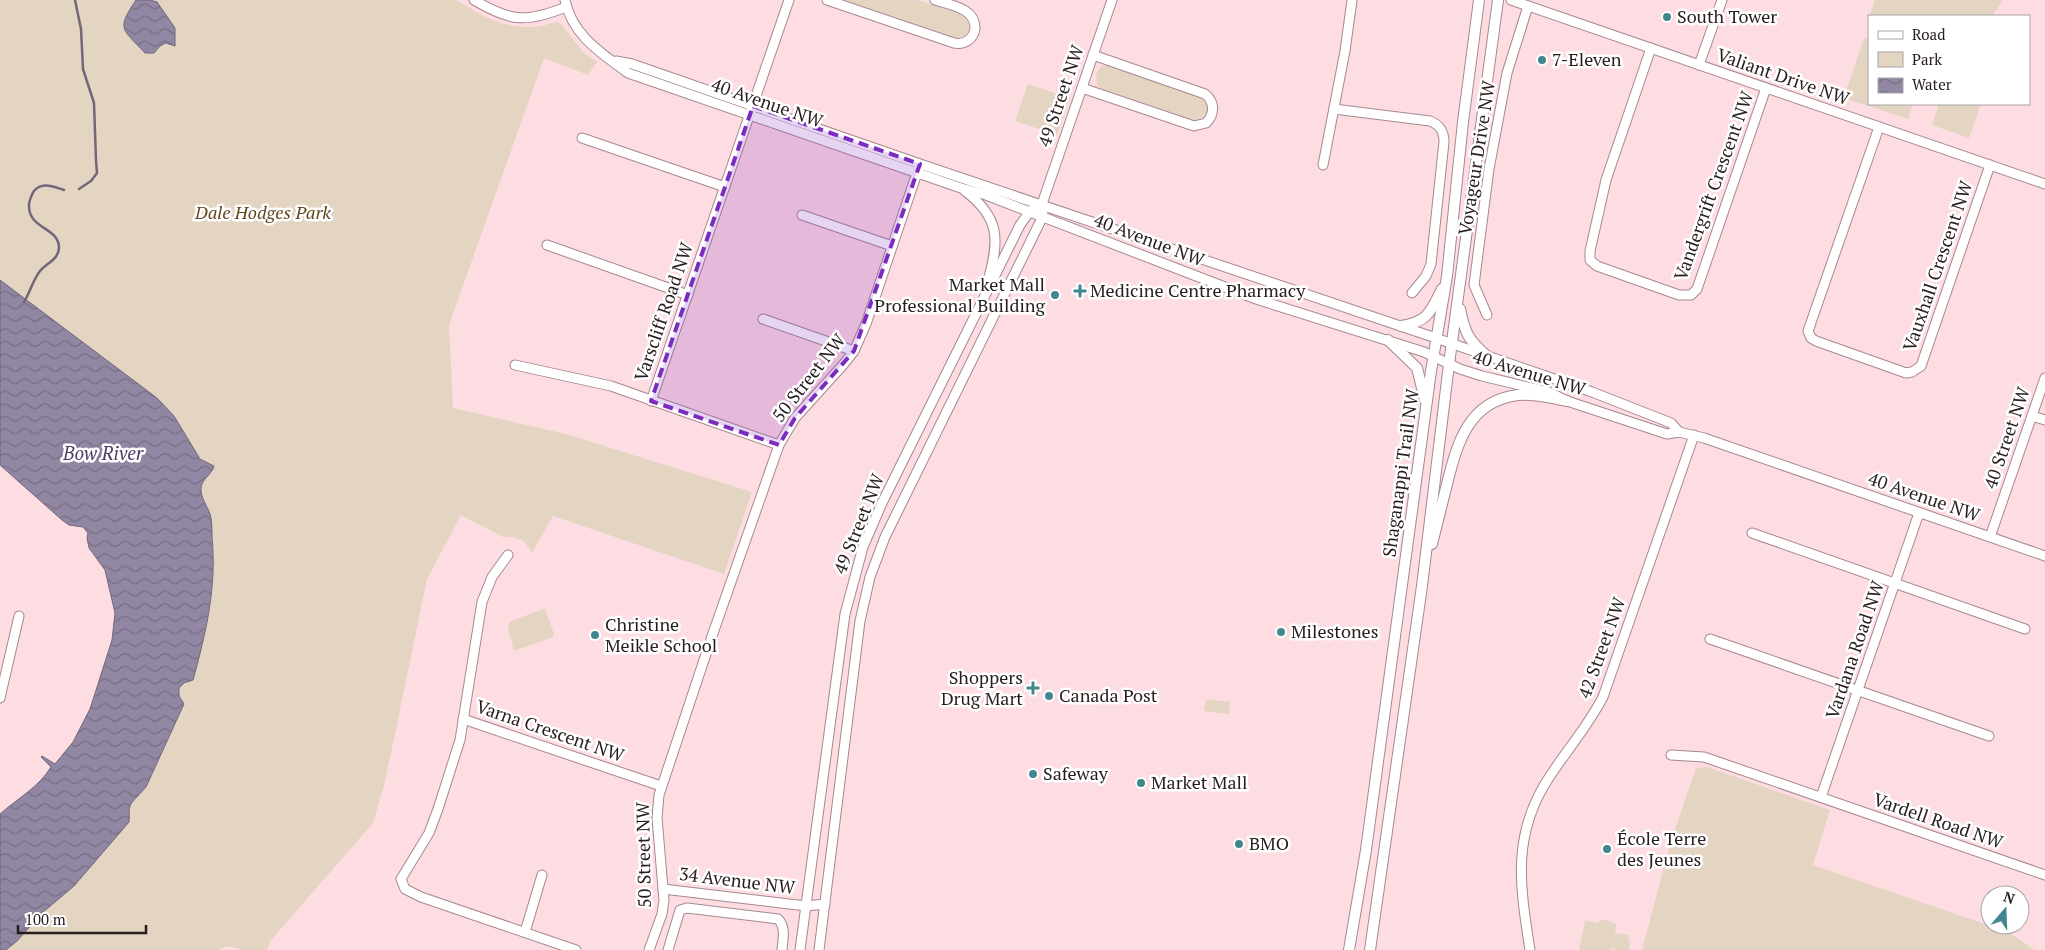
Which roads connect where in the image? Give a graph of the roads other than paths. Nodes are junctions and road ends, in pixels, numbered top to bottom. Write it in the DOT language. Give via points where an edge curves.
graph roads {
  1 [pos="474,0"];
  2 [pos="789,0"];
  3 [pos="827,0"];
  4 [pos="935,0"];
  5 [pos="1112,0"];
  6 [pos="1352,0"];
  7 [pos="1479,0"];
  8 [pos="1498,0"];
  9 [pos="1511,0"];
  10 [pos="1722,0"];
  11 [pos="566,3"];
  12 [pos="1528,6"];
  13 [pos="1651,48"];
  14 [pos="1093,55"];
  15 [pos="1699,65"];
  16 [pos="1082,88"];
  17 [pos="1766,88"];
  18 [pos="1334,108"];
  19 [pos="751,110"];
  20 [pos="1879,127"];
  21 [pos="582,138"];
  22 [pos="1323,165"];
  23 [pos="1990,165"];
  24 [pos="919,168"];
  25 [pos="2045,184"];
  26 [pos="725,187"];
  27 [pos="961,188"];
  28 [pos="1042,204"];
  29 [pos="1030,211"];
  30 [pos="802,214"];
  31 [pos="1043,216"];
  32 [pos="547,246"];
  33 [pos="892,246"];
  34 [pos="1447,276"];
  35 [pos="1412,293"];
  36 [pos="688,294"];
  37 [pos="983,300"];
  38 [pos="1458,303"];
  39 [pos="1487,315"];
  40 [pos="763,319"];
  41 [pos="1401,326"];
  42 [pos="1438,338"];
  43 [pos="1388,340"];
  44 [pos="1452,344"];
  45 [pos="854,350"];
  46 [pos="1434,356"];
  47 [pos="1487,356"];
  48 [pos="1449,364"];
  49 [pos="515,365"];
  50 [pos="2045,378"];
  51 [pos="651,401"];
  52 [pos="1567,401"];
  53 [pos="1426,404"];
  54 [pos="2032,416"];
  55 [pos="2045,420"];
  56 [pos="1679,432"];
  57 [pos="1694,435"];
  58 [pos="779,445"];
  59 [pos="1919,512"];
  60 [pos="1752,533"];
  61 [pos="1990,537"];
  62 [pos="508,555"];
  63 [pos="2045,556"];
  64 [pos="1895,582"];
  65 [pos="1422,586"];
  66 [pos="19,616"];
  67 [pos="2025,629"];
  68 [pos="1710,639"];
  69 [pos="1858,690"];
  70 [pos="0,698"];
  71 [pos="463,719"];
  72 [pos="1989,736"];
  73 [pos="1671,755"];
  74 [pos="661,786"];
  75 [pos="1821,798"];
  76 [pos="542,874"];
  77 [pos="2045,874"];
  78 [pos="663,889"];
  79 [pos="825,904"];
  80 [pos="806,906"];
  81 [pos="823,914"];
  82 [pos="525,932"];
  83 [pos="576,950"];
  84 [pos="649,950"];
  85 [pos="668,950"];
  86 [pos="782,950"];
  87 [pos="800,950"];
  88 [pos="819,950"];
  89 [pos="1349,950"];
  90 [pos="1370,950"];
  91 [pos="1530,950"];
  1 -- 11 [label="street, 40 Avenue NW" via="510,18 522,19 542,16"];
  2 -- 19 [label="street, Varscliff Road NW"];
  3 -- 4 [label="street" via="954,44 970,40 975,29 972,16"];
  5 -- 14 [label="street, 49 Street NW"];
  6 -- 18 [label="street"];
  7 -- 34 [label="main road, Shaganappi Trail NW"];
  8 -- 38 [label="main road, Shaganappi Trail NW"];
  9 -- 12 [label="street, Valiant Drive NW"];
  10 -- 15 [label="street"];
  11 -- 19 [label="street, 40 Avenue NW" via="583,37 612,61 632,64"];
  12 -- 13 [label="street, Valiant Drive NW"];
  12 -- 39 [label="street, Voyageur Drive NW" via="1507,73 1488,178 1474,285"];
  13 -- 15 [label="street, Valiant Drive NW"];
  13 -- 17 [label="street, Vandergrift Crescent NW" via="1606,180 1590,260 1597,266 1679,295 1691,295 1697,289"];
  14 -- 16 [label="street, 49 Street NW"];
  14 -- 16 [label="street" via="1205,94 1211,100 1213,113 1206,123 1190,125"];
  15 -- 17 [label="street, Valiant Drive NW"];
  16 -- 28 [label="street, 49 Street NW"];
  17 -- 20 [label="street, Valiant Drive NW"];
  18 -- 22 [label="street"];
  18 -- 35 [label="street, Voyageur Drive NW" via="1430,121 1440,126 1443,132 1431,264"];
  19 -- 24 [label="street, 40 Avenue NW"];
  19 -- 26 [label="street, Varscliff Road NW"];
  20 -- 23 [label="street, Valiant Drive NW"];
  20 -- 23 [label="street, Vauxhall Crescent NW" via="1808,331 1816,341 1906,373 1921,366"];
  21 -- 26 [label="street"];
  23 -- 25 [label="street, Valiant Drive NW"];
  24 -- 27 [label="street, 40 Avenue NW"];
  24 -- 28 [label="street, 40 Avenue NW"];
  24 -- 33 [label="street, 50 Street NW"];
  26 -- 36 [label="street, Varscliff Road NW"];
  27 -- 29 [label="street, 40 Avenue NW"];
  27 -- 37 [label="street" via="985,209 996,233 995,254"];
  28 -- 29 [label="street, 49 Street NW"];
  28 -- 31 [label="street, 49 Street NW"];
  28 -- 41 [label="street, 40 Avenue NW"];
  29 -- 31 [label="street, 40 Avenue NW"];
  29 -- 37 [label="street, 49 Street NW"];
  30 -- 33 [label="street"];
  31 -- 43 [label="street, 40 Avenue NW" via="1251,297"];
  31 -- 79 [label="street, 49 Street NW" via="885,537 870,577 860,621"];
  32 -- 36 [label="street"];
  33 -- 45 [label="street, 50 Street NW"];
  34 -- 41 [label="main road" via="1427,315 1418,322"];
  34 -- 42 [label="main road, Shaganappi Trail NW"];
  36 -- 51 [label="street, Varscliff Road NW"];
  37 -- 80 [label="street, 49 Street NW" via="882,503 853,581 845,614"];
  38 -- 44 [label="main road, Shaganappi Trail NW"];
  38 -- 47 [label="main road" via="1466,334"];
  40 -- 45 [label="street"];
  41 -- 42 [label="street, 40 Avenue NW"];
  42 -- 44 [label="street, 40 Avenue NW"];
  42 -- 46 [label="main road, Shaganappi Trail NW"];
  43 -- 46 [label="street, 40 Avenue NW"];
  43 -- 53 [label="main road" via="1417,368"];
  44 -- 47 [label="street, 40 Avenue NW"];
  44 -- 48 [label="main road, Shaganappi Trail NW"];
  45 -- 58 [label="street, 50 Street NW" via="795,418"];
  46 -- 48 [label="street, 40 Avenue NW"];
  46 -- 53 [label="main road, Shaganappi Trail NW"];
  47 -- 56 [label="street, 40 Avenue NW" via="1650,414 1671,423"];
  48 -- 52 [label="street, 40 Avenue NW" via="1490,379 1549,392"];
  48 -- 65 [label="main road, Shaganappi Trail NW"];
  49 -- 51 [label="street" via="611,386"];
  50 -- 54 [label="street, 40 Street NW"];
  51 -- 58 [label="street, Varscliff Road NW"];
  52 -- 56 [label="street, 40 Avenue NW" via="1667,434"];
  52 -- 65 [label="main road" via="1532,395 1507,398 1490,405 1469,424 1456,451"];
  53 -- 89 [label="main road, Shaganappi Trail NW" via="1366,850"];
  54 -- 55 [label="street"];
  54 -- 61 [label="street, 40 Street NW"];
  56 -- 57 [label="street, 40 Avenue NW"];
  57 -- 59 [label="street, 40 Avenue NW"];
  57 -- 91 [label="street, 42 Street NW" via="1603,697 1549,777 1528,820 1520,879"];
  58 -- 74 [label="street, 50 Street NW"];
  59 -- 61 [label="street, 40 Avenue NW"];
  59 -- 64 [label="street, Vardana Road NW"];
  60 -- 64 [label="street"];
  61 -- 63 [label="street, 40 Avenue NW"];
  62 -- 71 [label="street" via="492,577 482,602"];
  64 -- 67 [label="street"];
  64 -- 69 [label="street, Vardana Road NW"];
  65 -- 90 [label="main road, Shaganappi Trail NW"];
  66 -- 70 [label="street"];
  68 -- 69 [label="street"];
  69 -- 72 [label="street"];
  69 -- 75 [label="street, Vardana Road NW"];
  71 -- 74 [label="street, Varna Crescent NW"];
  71 -- 82 [label="street, Varna Crescent NW" via="460,740 438,809 401,879 405,889"];
  73 -- 75 [label="street, Vardell Road NW" via="1704,757"];
  74 -- 78 [label="street, 50 Street NW" via="657,818"];
  75 -- 77 [label="street, Vardell Road NW"];
  76 -- 82 [label="street"];
  78 -- 80 [label="street, 34 Avenue NW"];
  78 -- 84 [label="street, 50 Street NW" via="662,914"];
  79 -- 80 [label="street, 34 Avenue NW"];
  79 -- 81 [label="street, 49 Street NW"];
  80 -- 81 [label="street, 34 Avenue NW"];
  80 -- 87 [label="street, 49 Street NW"];
  81 -- 88 [label="street, 49 Street NW"];
  82 -- 83 [label="street, Varna Crescent NW"];
  85 -- 86 [label="street" via="680,910 687,908 778,919 784,929"];
}
